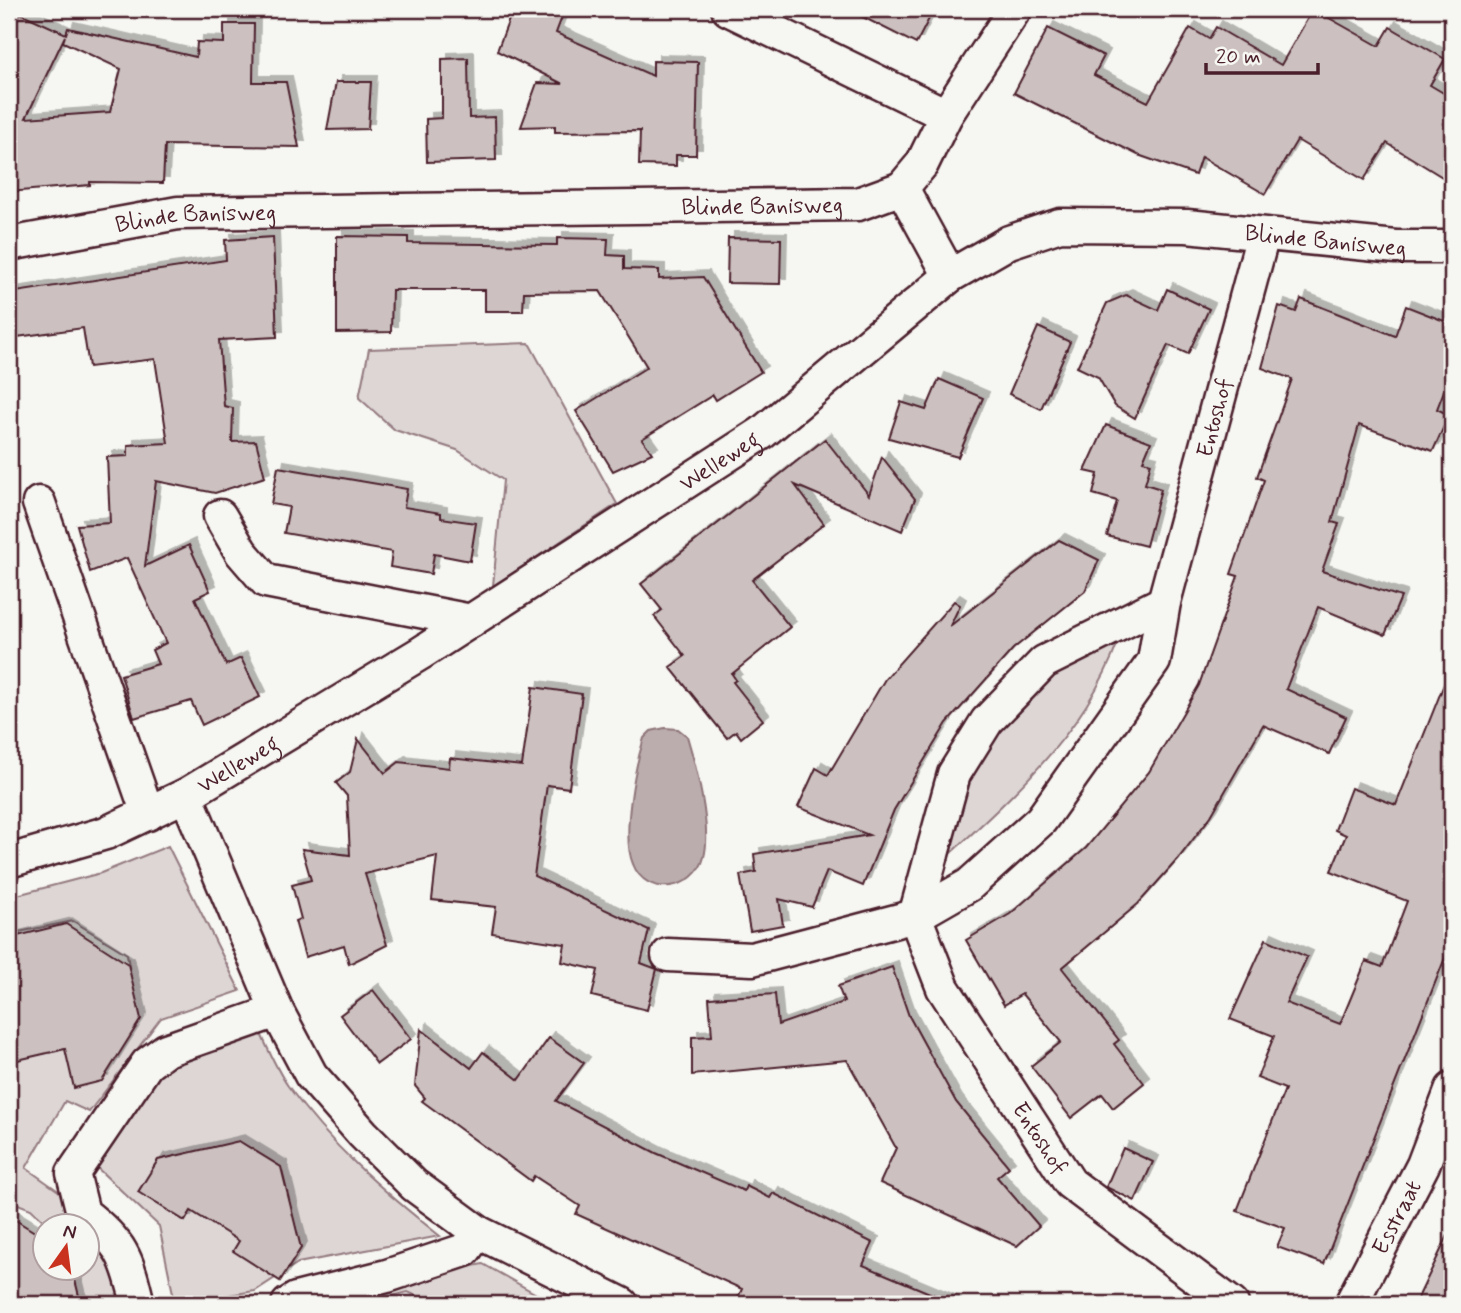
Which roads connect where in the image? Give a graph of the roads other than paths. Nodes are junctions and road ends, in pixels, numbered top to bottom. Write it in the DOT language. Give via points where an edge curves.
graph roads {
  1 [pos="728,9"];
  2 [pos="1016,9"];
  3 [pos="946,115"];
  4 [pos="902,188"];
  5 [pos="1264,235"];
  6 [pos="9,243"];
  7 [pos="1452,247"];
  8 [pos="950,276"];
  9 [pos="39,503"];
  10 [pos="220,516"];
  11 [pos="1164,602"];
  12 [pos="471,621"];
  13 [pos="186,795"];
  14 [pos="148,814"];
  15 [pos="9,861"];
  16 [pos="915,916"];
  17 [pos="668,955"];
  18 [pos="276,1011"];
  19 [pos="1452,1089"];
  20 [pos="478,1233"];
  21 [pos="138,1304"];
  22 [pos="288,1304"];
  23 [pos="622,1304"];
  24 [pos="1232,1304"];
  25 [pos="1351,1304"];
  1 -- 3 [label="street"];
  2 -- 3 [label="street"];
  3 -- 4 [label="street" via="922,163"];
  4 -- 6 [label="street, Blinde Banisweg" via="858,204 178,213"];
  4 -- 8 [label="street"];
  5 -- 7 [label="street, Blinde Banisweg" via="1396,247"];
  5 -- 8 [label="street, Blinde Banisweg" via="1187,226 1060,225 1009,242"];
  5 -- 11 [label="street, Entoshof"];
  8 -- 12 [label="street, Welleweg" via="762,433"];
  9 -- 14 [label="street"];
  10 -- 12 [label="street" via="241,552 266,580"];
  11 -- 16 [label="street, Entoshof" via="1154,661 1041,820 969,885"];
  11 -- 16 [label="street" via="1044,662 987,721 954,774"];
  12 -- 13 [label="street, Welleweg"];
  13 -- 14 [label="street, Welleweg"];
  13 -- 18 [label="street"];
  14 -- 15 [label="street, Welleweg" via="106,833"];
  16 -- 17 [label="street, Entoshof" via="752,959"];
  16 -- 24 [label="street, Entoshof" via="943,988 1070,1183"];
  18 -- 20 [label="street" via="311,1075 363,1134 414,1185"];
  18 -- 21 [label="street" via="166,1050 147,1064 73,1173 83,1213 109,1233 129,1263"];
  19 -- 25 [label="street, Esstraat" via="1423,1165"];
  20 -- 22 [label="street" via="465,1250"];
  20 -- 23 [label="street"];
}
